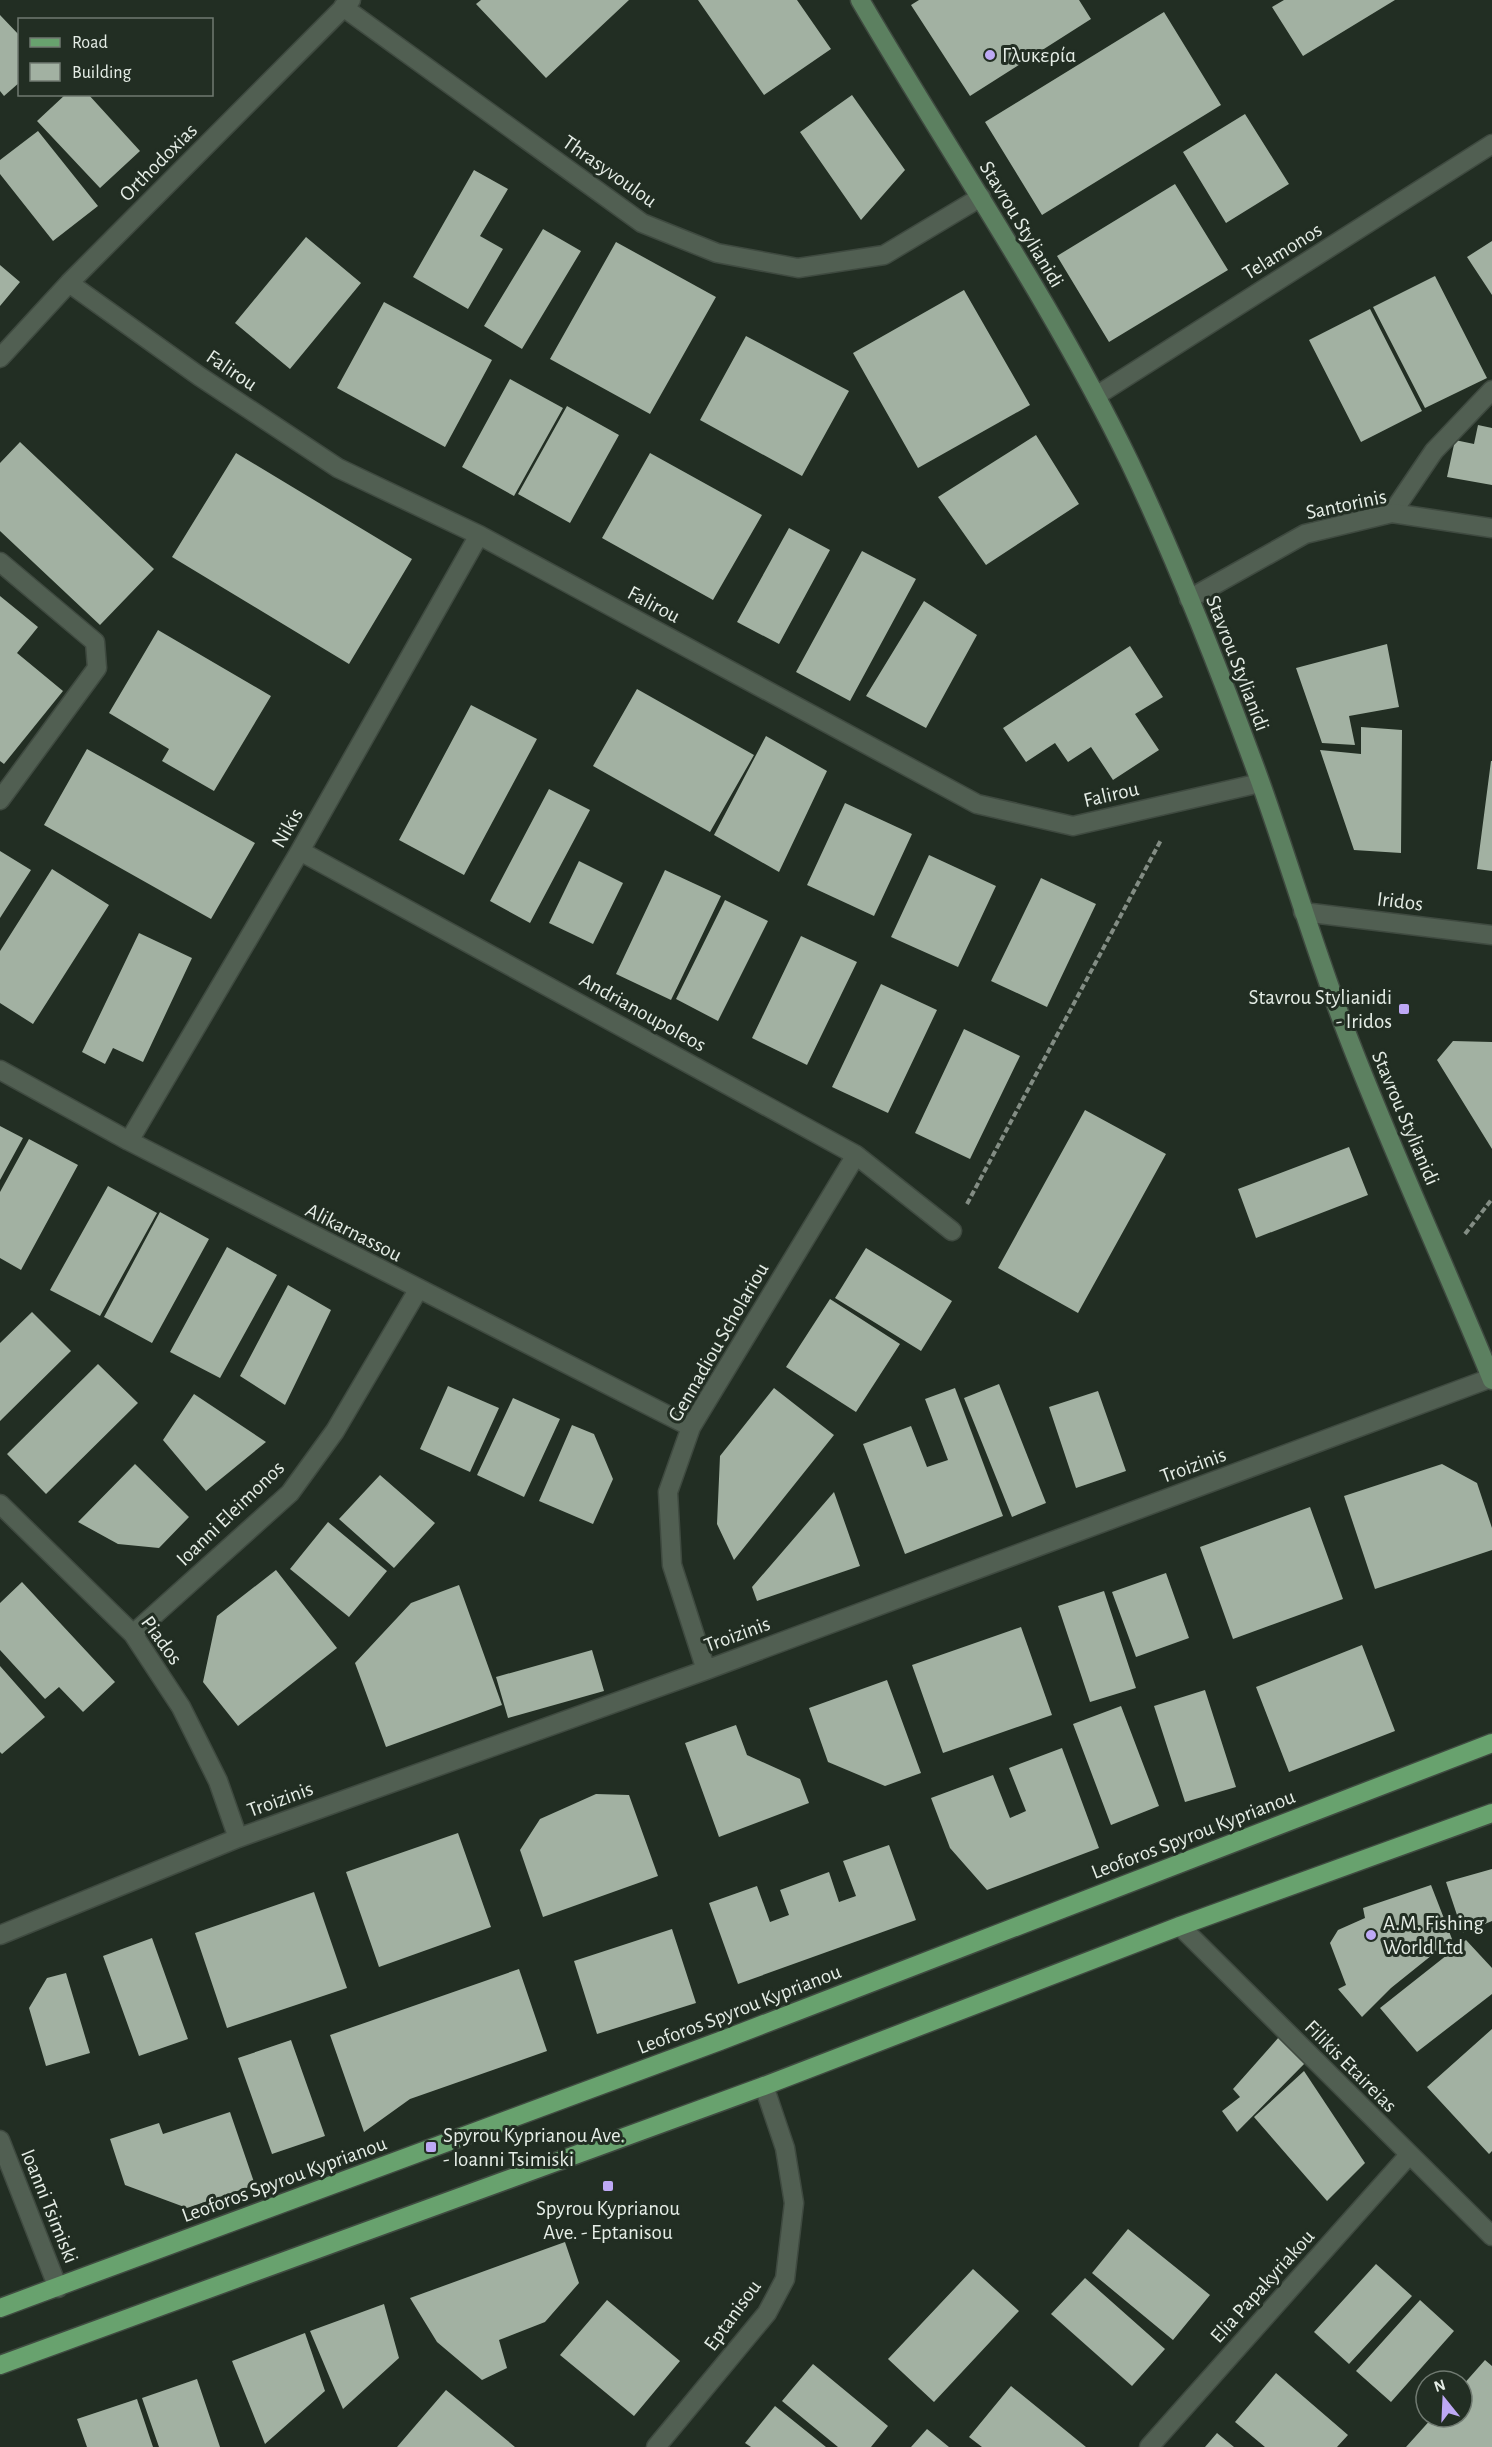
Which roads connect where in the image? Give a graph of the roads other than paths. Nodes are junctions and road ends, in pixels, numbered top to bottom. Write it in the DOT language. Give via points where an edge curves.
graph roads {
  1 [pos="860,0"];
  2 [pos="347,4"];
  3 [pos="1492,144"];
  4 [pos="981,196"];
  5 [pos="69,283"];
  6 [pos="0,358"];
  7 [pos="1492,390"];
  8 [pos="1096,396"];
  9 [pos="1392,513"];
  10 [pos="1492,528"];
  11 [pos="480,535"];
  12 [pos="0,562"];
  13 [pos="1189,599"];
  14 [pos="1260,783"];
  15 [pos="0,800"];
  16 [pos="300,851"];
  17 [pos="1303,912"];
  18 [pos="1492,935"];
  19 [pos="0,1070"];
  20 [pos="129,1141"];
  21 [pos="856,1155"];
  22 [pos="952,1231"];
  23 [pos="418,1290"];
  24 [pos="1492,1379"];
  25 [pos="691,1426"];
  26 [pos="0,1504"];
  27 [pos="133,1634"];
  28 [pos="706,1670"];
  29 [pos="1492,1743"];
  30 [pos="1492,1813"];
  31 [pos="238,1838"];
  32 [pos="1180,1926"];
  33 [pos="0,1935"];
  34 [pos="764,2085"];
  35 [pos="0,2140"];
  36 [pos="1409,2155"];
  37 [pos="1492,2236"];
  38 [pos="58,2288"];
  39 [pos="0,2308"];
  40 [pos="0,2365"];
  41 [pos="656,2447"];
  42 [pos="1149,2447"];
  1 -- 4 [label="street, Stavrou Stylianidi"];
  2 -- 4 [label="street, Thrasyvoulou" via="642,223 717,253 798,268 884,255"];
  2 -- 5 [label="street, Orthodoxias"];
  3 -- 8 [label="street, Telamonos"];
  4 -- 8 [label="street, Stavrou Stylianidi"];
  5 -- 6 [label="street, Orthodoxias"];
  5 -- 11 [label="street, Falirou" via="338,468"];
  7 -- 9 [label="street" via="1434,451"];
  8 -- 13 [label="street, Stavrou Stylianidi"];
  9 -- 10 [label="street, Santorinis"];
  9 -- 13 [label="street, Santorinis" via="1305,534"];
  11 -- 14 [label="street, Falirou" via="977,804 1073,826"];
  11 -- 16 [label="street, Nikis"];
  12 -- 15 [label="street" via="95,642 98,668"];
  13 -- 14 [label="street, Stavrou Stylianidi"];
  14 -- 17 [label="street, Stavrou Stylianidi"];
  16 -- 20 [label="street, Nikis"];
  16 -- 21 [label="street, Andrianoupoleos"];
  17 -- 18 [label="street, Iridos"];
  17 -- 24 [label="street, Stavrou Stylianidi" via="1347,1035"];
  19 -- 20 [label="street, Alikarnassou"];
  20 -- 23 [label="street, Alikarnassou"];
  21 -- 22 [label="street, Andrianoupoleos"];
  21 -- 25 [label="street, Gennadiou Scholariou"];
  23 -- 25 [label="street, Alikarnassou"];
  23 -- 27 [label="street, Ioanni Eleimonos" via="335,1431 290,1493"];
  24 -- 28 [label="street, Troizinis"];
  25 -- 28 [label="street, Gennadiou Scholariou" via="668,1492 672,1565"];
  26 -- 27 [label="street, Piados"];
  27 -- 31 [label="street, Piados" via="181,1707 218,1781"];
  28 -- 31 [label="street, Troizinis"];
  29 -- 38 [label="main road, Leoforos Spyrou Kyprianou" via="720,2041"];
  30 -- 32 [label="main road"];
  31 -- 33 [label="street, Troizinis"];
  32 -- 34 [label="main road"];
  32 -- 36 [label="street, Filikis Etaireias"];
  34 -- 40 [label="main road"];
  34 -- 41 [label="street, Eptanisou" via="785,2148 794,2203 785,2278 767,2313"];
  35 -- 38 [label="street, Ioanni Tsimiski"];
  36 -- 37 [label="street, Filikis Etaireias"];
  36 -- 42 [label="street, Elia Papakyriakou"];
  38 -- 39 [label="main road, Leoforos Spyrou Kyprianou"];
}
